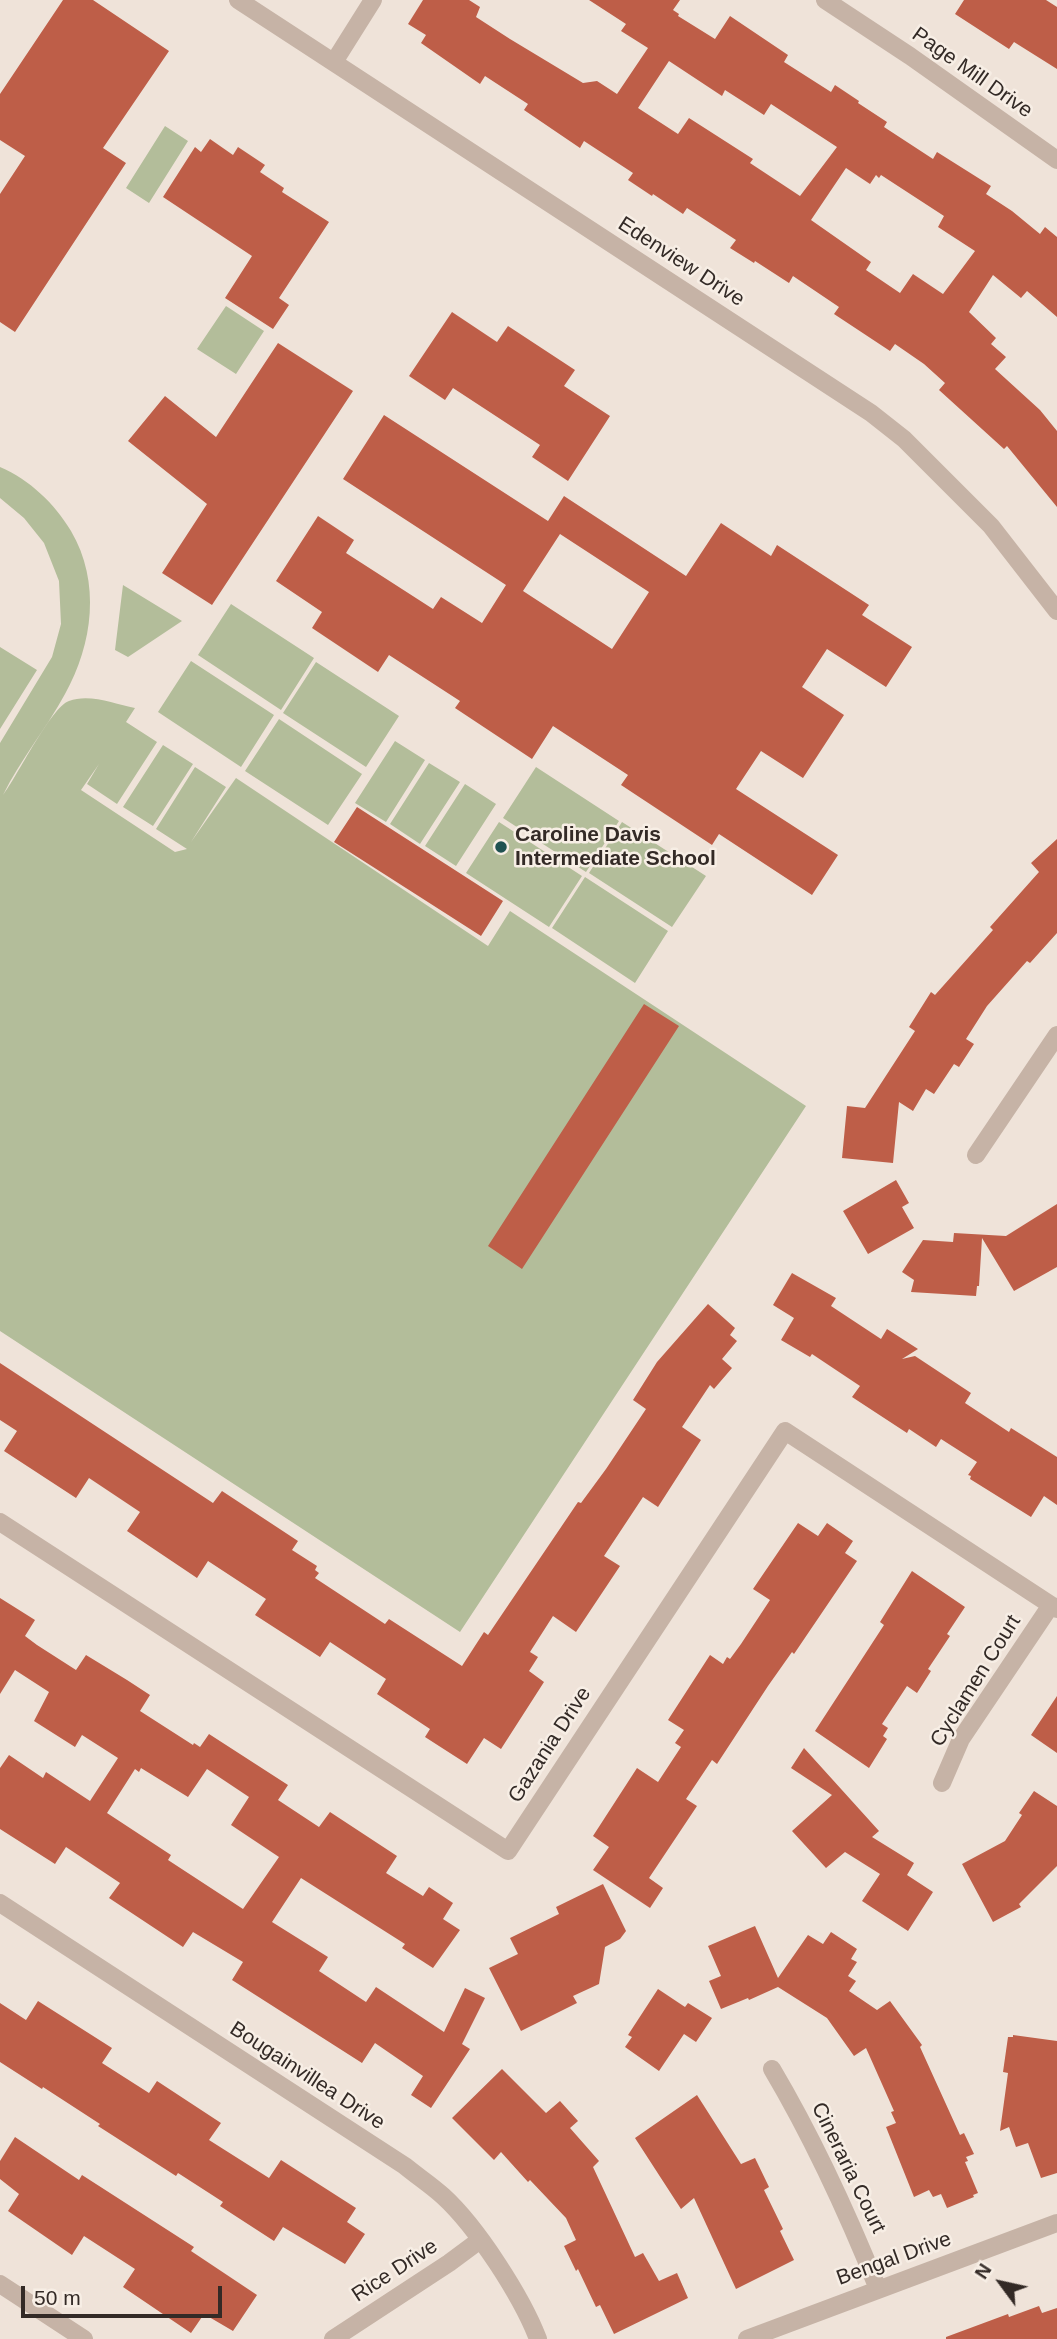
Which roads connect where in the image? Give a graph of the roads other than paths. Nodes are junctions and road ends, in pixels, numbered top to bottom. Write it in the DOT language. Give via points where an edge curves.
graph roads {
  1 [pos="238,0"];
  2 [pos="373,0"];
  3 [pos="825,0"];
  4 [pos="334,62"];
  5 [pos="1057,160"];
  6 [pos="1057,611"];
  7 [pos="1057,1035"];
  8 [pos="976,1154"];
  9 [pos="0,1522"];
  10 [pos="1054,1607"];
  11 [pos="942,1783"];
  12 [pos="0,1903"];
  13 [pos="772,2069"];
  14 [pos="1057,2223"];
  15 [pos="480,2240"];
  16 [pos="0,2284"];
  17 [pos="878,2289"];
  18 [pos="85,2339"];
  19 [pos="332,2339"];
  20 [pos="538,2339"];
  21 [pos="747,2339"];
  1 -- 4 [label="street, Edenview Drive"];
  2 -- 4 [label="street"];
  3 -- 5 [label="street, Page Mill Drive"];
  4 -- 6 [label="street, Edenview Drive" via="871,413 904,439 991,526"];
  7 -- 8 [label="street"];
  9 -- 10 [label="street, Gazania Drive" via="508,1851 785,1431"];
  10 -- 11 [label="street, Cyclamen Court" via="961,1739"];
  12 -- 15 [label="street, Bougainvillea Drive" via="405,2166 444,2197"];
  13 -- 17 [label="street, Cineraria Court" via="805,2125"];
  14 -- 17 [label="street, Bengal Drive"];
  15 -- 19 [label="street, Rice Drive"];
  15 -- 20 [label="street, Bougainvillea Drive" via="528,2312"];
  16 -- 18 [label="street"];
  17 -- 21 [label="street, Bengal Drive"];
}
